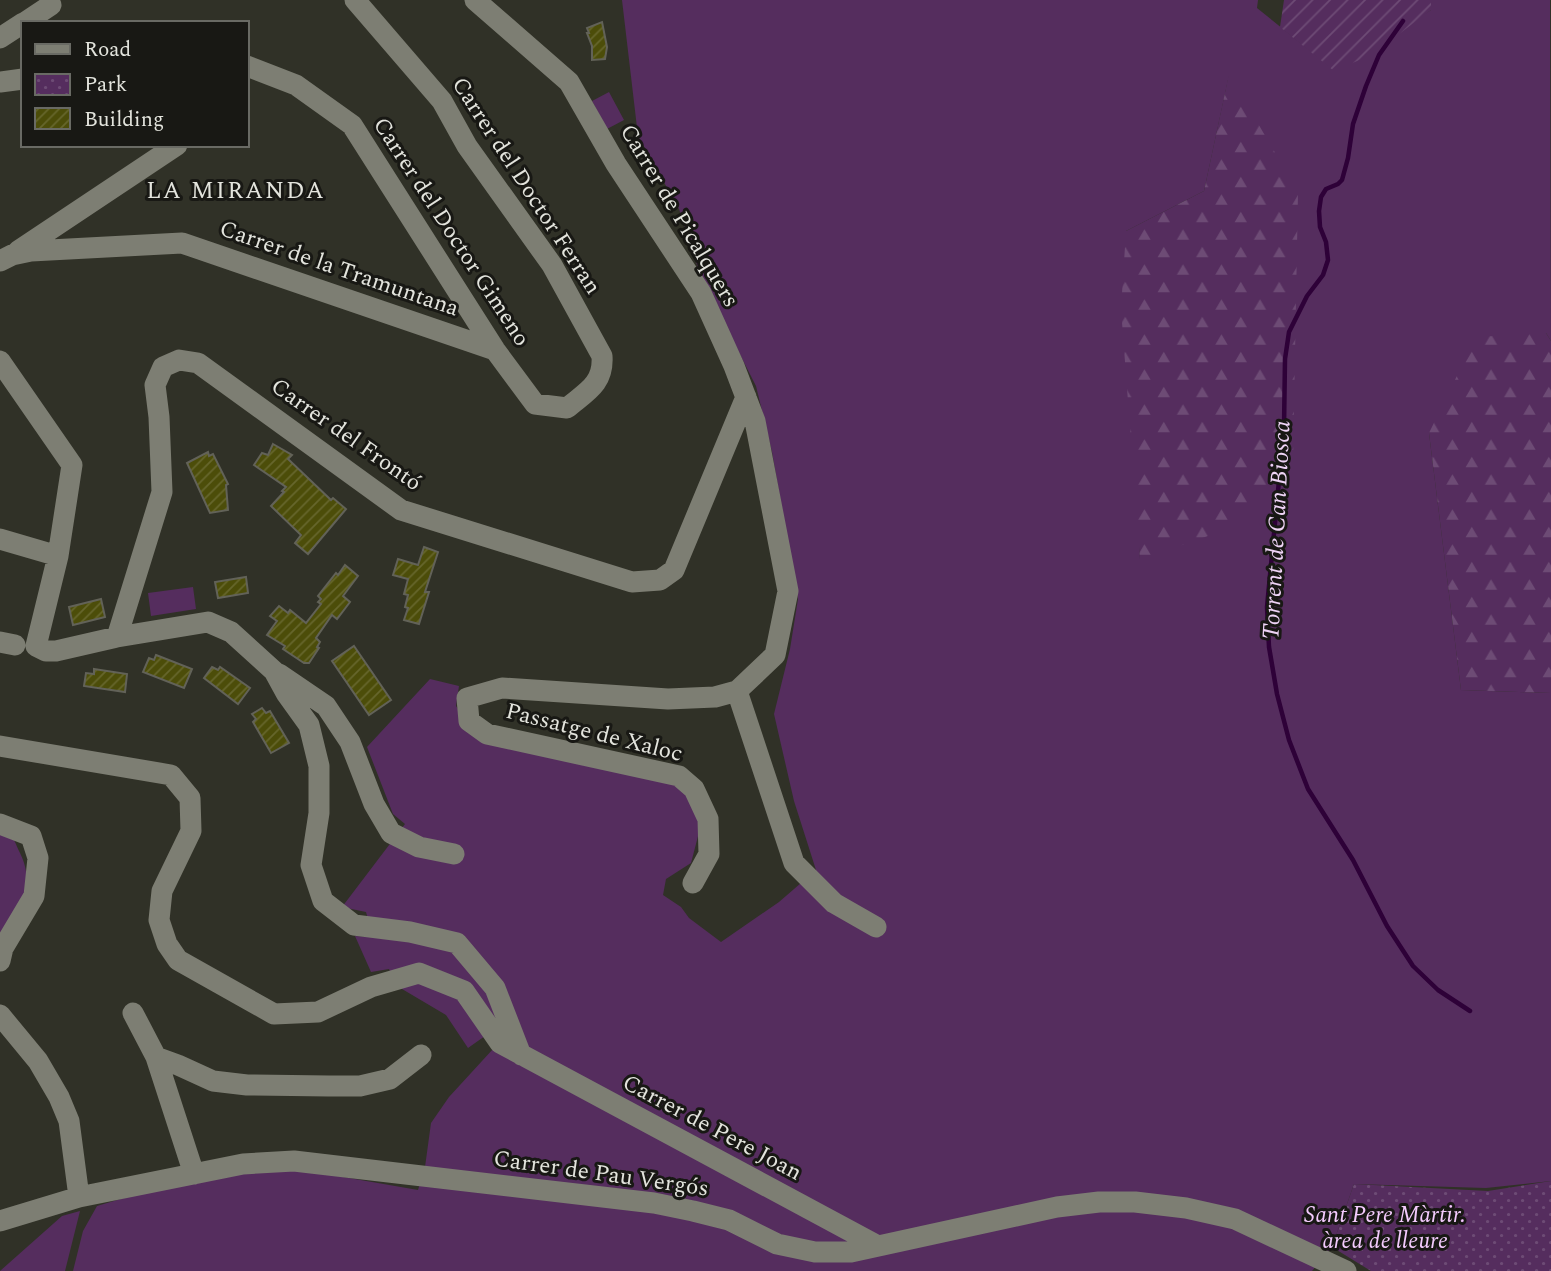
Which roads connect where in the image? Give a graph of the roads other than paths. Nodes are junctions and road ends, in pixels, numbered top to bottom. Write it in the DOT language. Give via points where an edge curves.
graph roads {
  1 [pos="355,0"];
  2 [pos="475,0"];
  3 [pos="51,2"];
  4 [pos="26,21"];
  5 [pos="21,24"];
  6 [pos="0,38"];
  7 [pos="248,66"];
  8 [pos="21,79"];
  9 [pos="0,82"];
  10 [pos="174,147"];
  11 [pos="6,258"];
  12 [pos="495,349"];
  13 [pos="0,361"];
  14 [pos="746,397"];
  15 [pos="567,408"];
  16 [pos="0,539"];
  17 [pos="58,556"];
  18 [pos="117,637"];
  19 [pos="274,671"];
  20 [pos="737,691"];
  21 [pos="0,746"];
  22 [pos="0,824"];
  23 [pos="454,855"];
  24 [pos="693,883"];
  25 [pos="876,927"];
  26 [pos="0,961"];
  27 [pos="133,1013"];
  28 [pos="0,1015"];
  29 [pos="421,1055"];
  30 [pos="522,1055"];
  31 [pos="156,1057"];
  32 [pos="194,1174"];
  33 [pos="79,1197"];
  34 [pos="0,1221"];
  35 [pos="878,1246"];
  36 [pos="1346,1271"];
  1 -- 15 [label="street, Carrer del Doctor Ferran" via="442,101 467,146 552,265 602,356 594,386"];
  2 -- 14 [label="street, Carrer de Picalquers" via="569,82 616,164 701,293"];
  3 -- 4 [label="street"];
  5 -- 6 [label="street"];
  7 -- 12 [label="street, Carrer del Doctor Gimeno" via="296,85 352,125"];
  8 -- 9 [label="street"];
  10 -- 11 [label="street"];
  11 -- 12 [label="street, Carrer de la Tramuntana" via="32,251 182,243"];
  12 -- 15 [label="street, Carrer del Doctor Gimeno" via="535,404"];
  13 -- 17 [label="street" via="72,465"];
  14 -- 18 [label="street, Carrer del Frontó" via="674,570 660,580 632,582 401,510 198,363 179,360 163,367 155,386 162,492"];
  14 -- 20 [label="street, Carrer de Picalquers" via="755,421 788,591 775,655"];
  16 -- 17 [label="street"];
  17 -- 18 [label="street" via="36,646 56,651"];
  18 -- 19 [label="street" via="208,622 231,632"];
  19 -- 23 [label="street" via="326,706 350,742 374,804 391,833 419,847"];
  19 -- 30 [label="street" via="309,725 320,766 311,865 323,901 354,925 457,943 495,988"];
  20 -- 24 [label="street, Passatge de Xaloc" via="668,699 502,688 467,698 469,721 487,734 678,776 694,789 708,819 709,854"];
  20 -- 25 [label="street" via="794,863 834,903"];
  21 -- 30 [label="street, Carrer de Pere Joan" via="171,775 190,798 191,831 162,891 159,920 178,960 274,1014 318,1012 371,987 419,973 464,991 500,1043"];
  22 -- 26 [label="street" via="31,836 38,858 34,896"];
  27 -- 31 [label="street"];
  28 -- 33 [label="street" via="38,1061 59,1097 69,1121"];
  29 -- 31 [label="street" via="390,1079 360,1086 213,1081"];
  30 -- 35 [label="street, Carrer de Pere Joan"];
  31 -- 32 [label="street"];
  32 -- 33 [label="street, Carrer de Pau Vergós"];
  32 -- 35 [label="street, Carrer de Pau Vergós" via="243,1164 294,1161 654,1203 729,1220 777,1244 815,1252"];
  33 -- 34 [label="street, Carrer de Pau Vergós"];
  35 -- 36 [label="street, Carrer de Pau Vergós" via="1057,1207 1135,1202 1235,1219"];
}
